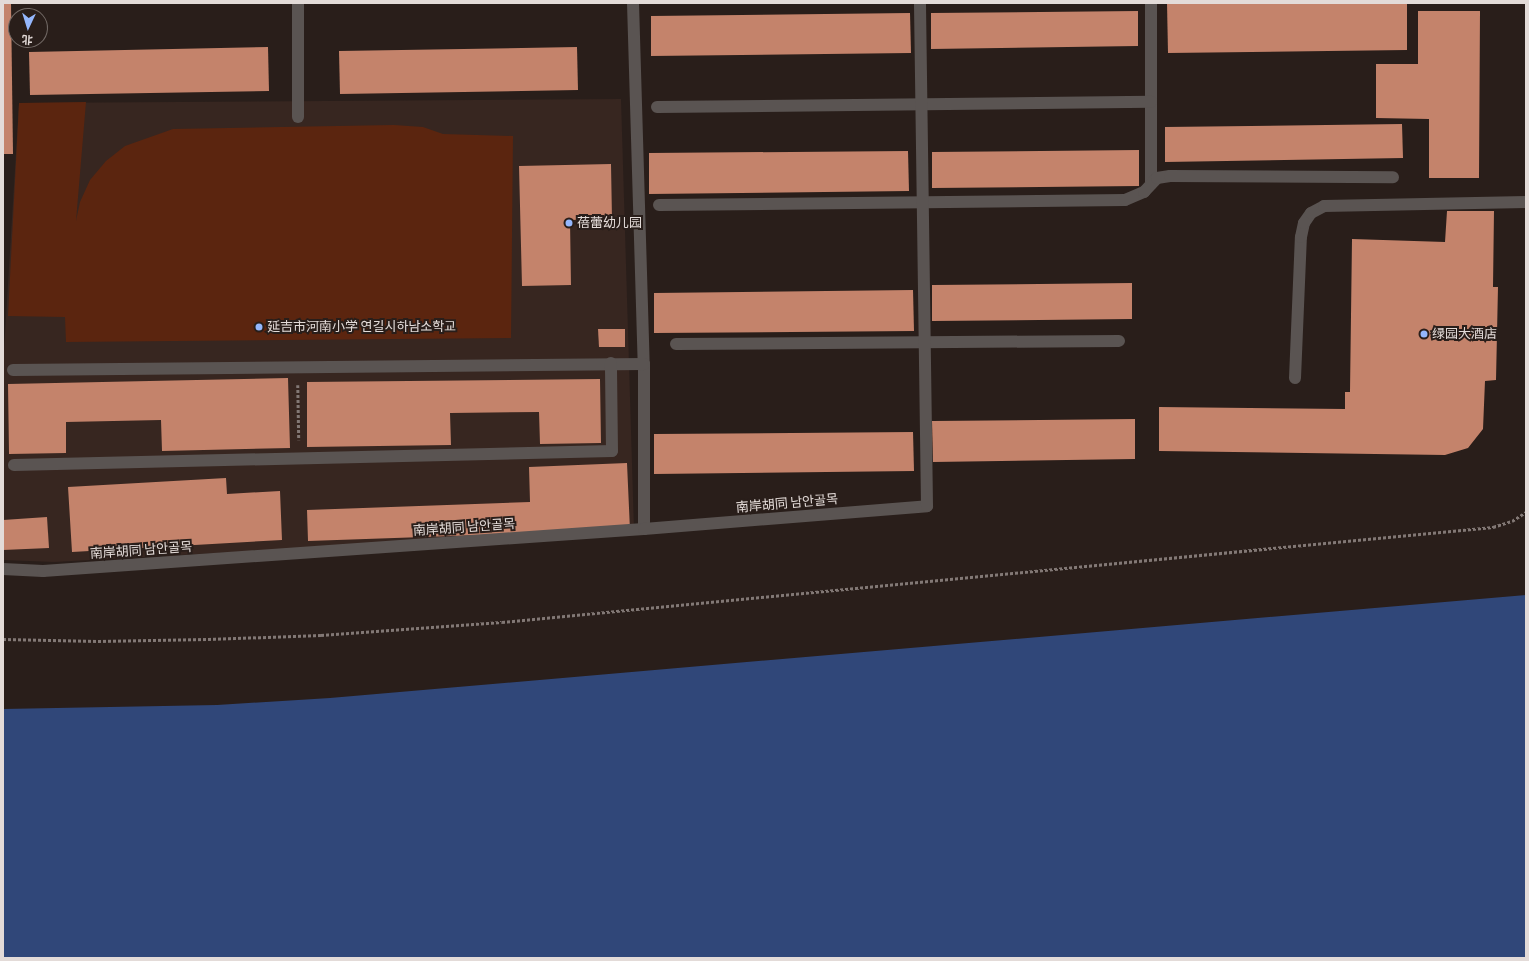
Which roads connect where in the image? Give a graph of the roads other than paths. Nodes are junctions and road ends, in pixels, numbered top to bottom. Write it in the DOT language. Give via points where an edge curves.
graph roads {
  1 [pos="298,3"];
  2 [pos="633,3"];
  3 [pos="920,3"];
  4 [pos="1151,3"];
  5 [pos="1151,102"];
  6 [pos="921,104"];
  7 [pos="657,107"];
  8 [pos="298,116"];
  9 [pos="1393,177"];
  10 [pos="1151,184"];
  11 [pos="923,202"];
  12 [pos="1526,202"];
  13 [pos="659,205"];
  14 [pos="1119,341"];
  15 [pos="925,343"];
  16 [pos="676,344"];
  17 [pos="612,362"];
  18 [pos="644,364"];
  19 [pos="13,370"];
  20 [pos="1295,378"];
  21 [pos="14,465"];
  22 [pos="644,529"];
  23 [pos="3,569"];
  1 -- 8 [label="street"];
  2 -- 18 [label="street"];
  3 -- 6 [label="street"];
  4 -- 5 [label="street"];
  5 -- 6 [label="street"];
  5 -- 10 [label="street"];
  6 -- 7 [label="street"];
  6 -- 11 [label="street"];
  9 -- 10 [label="street" via="1170,176 1157,178"];
  10 -- 11 [label="street" via="1135,198 1125,200"];
  11 -- 13 [label="street"];
  11 -- 15 [label="street"];
  12 -- 20 [label="street" via="1324,206 1311,213 1304,223 1301,237"];
  14 -- 15 [label="street"];
  15 -- 16 [label="street"];
  15 -- 22 [label="street, 南岸胡同 남안골목" via="927,506"];
  17 -- 18 [label="street"];
  17 -- 19 [label="street"];
  17 -- 21 [label="street" via="612,451"];
  18 -- 22 [label="street"];
  22 -- 23 [label="street, 南岸胡同 남안골목" via="42,572"];
}
